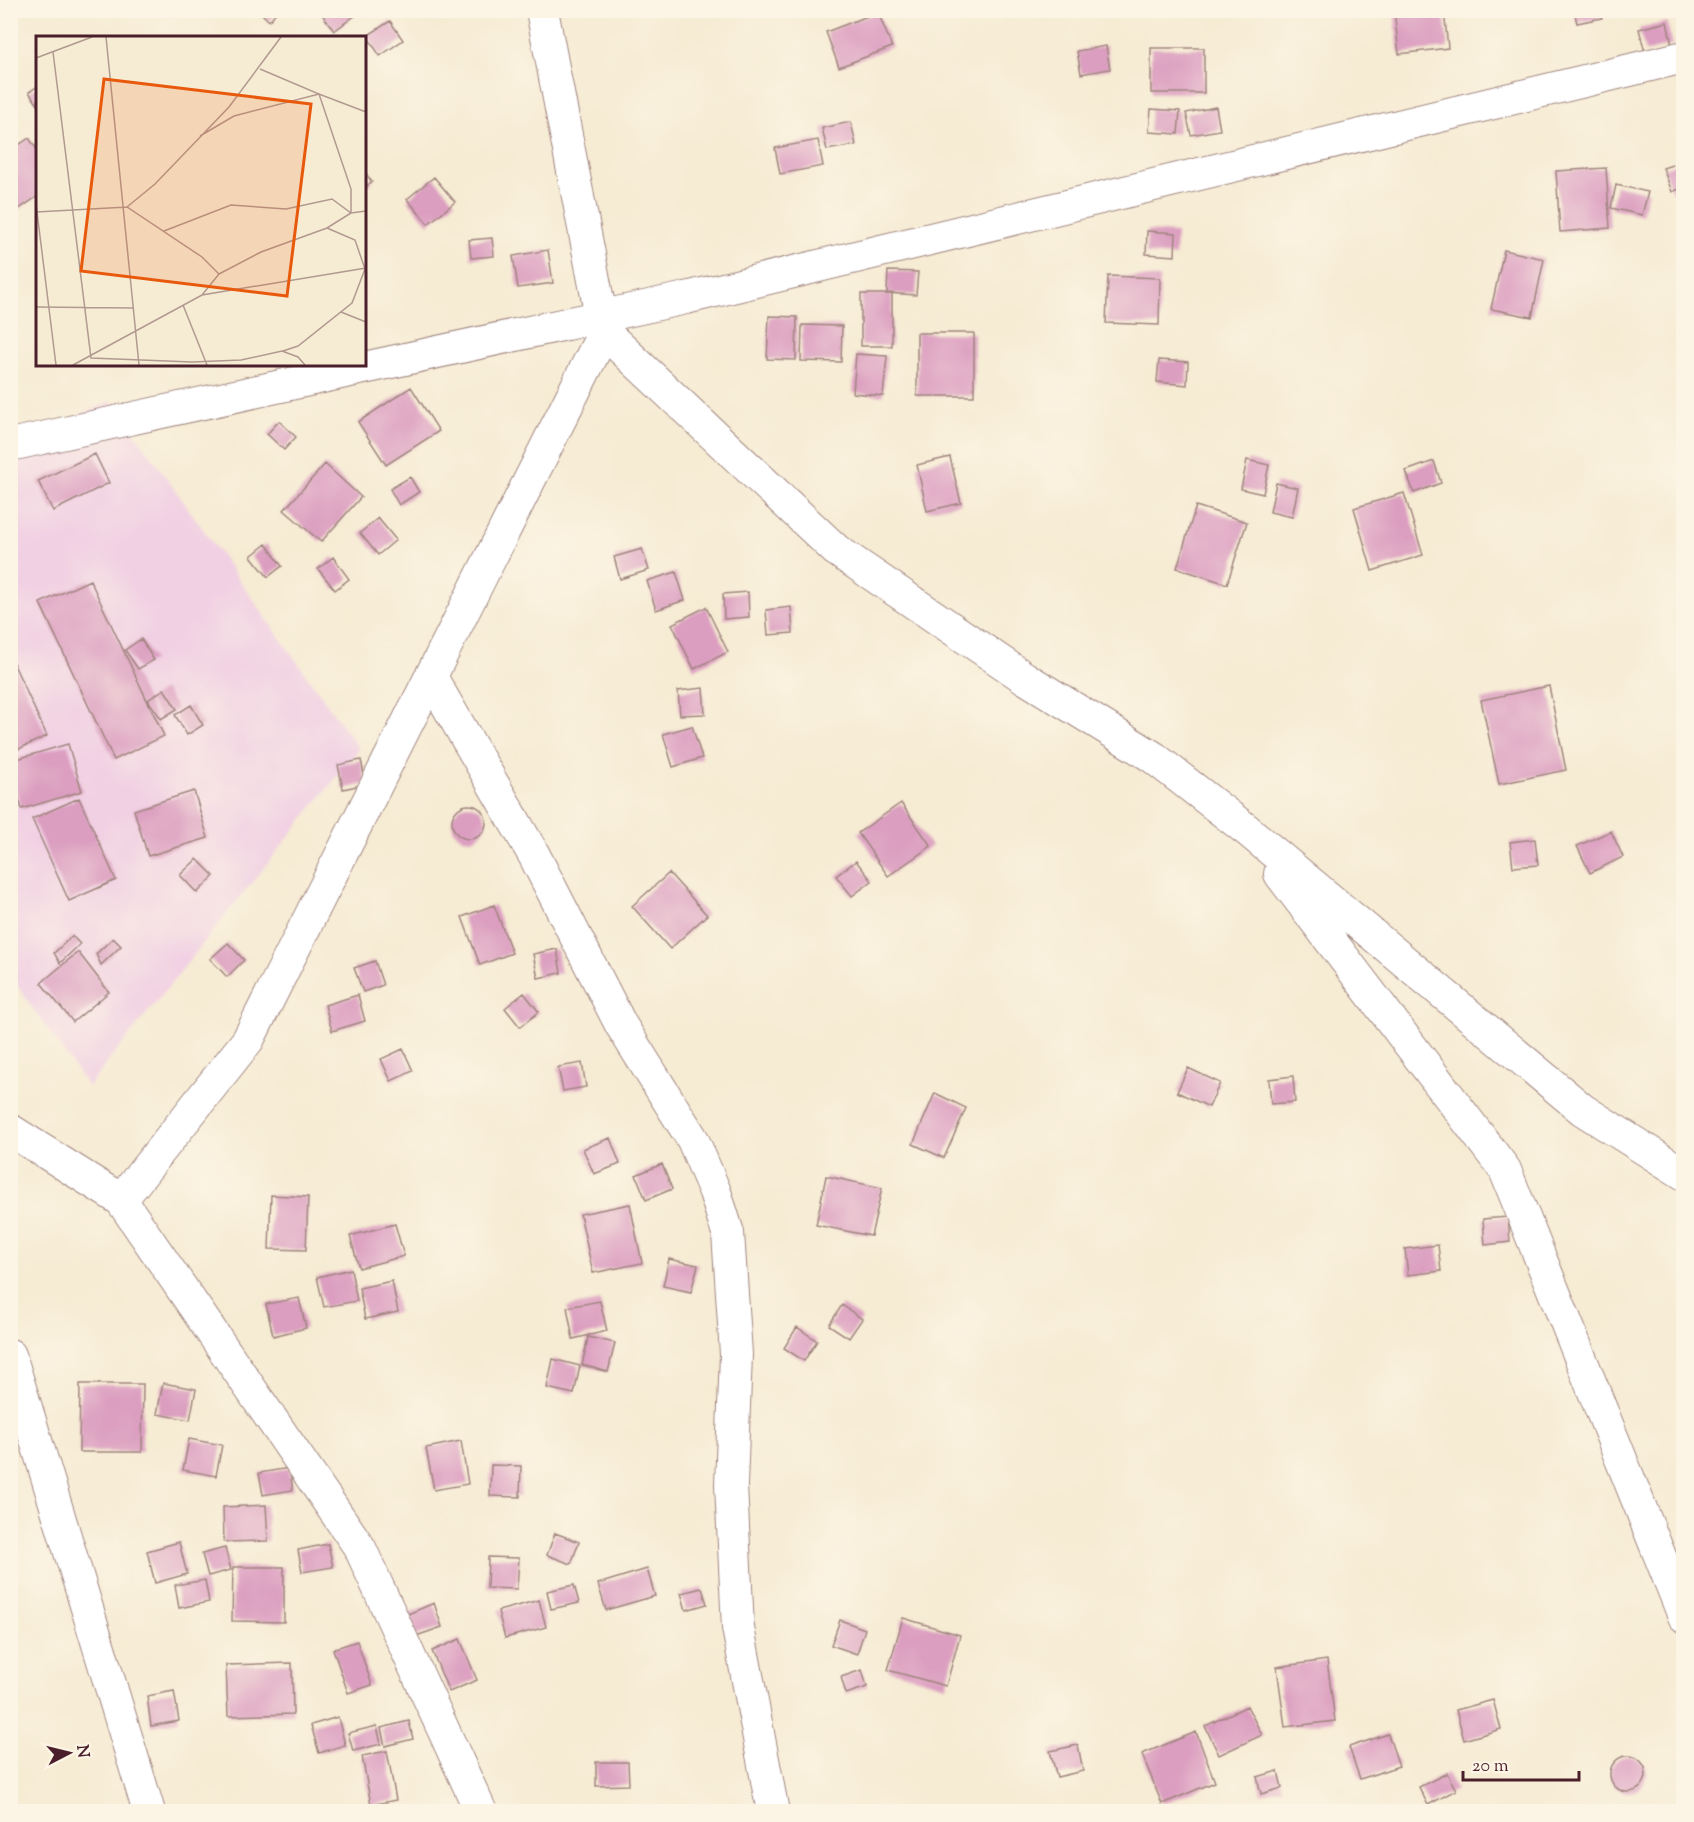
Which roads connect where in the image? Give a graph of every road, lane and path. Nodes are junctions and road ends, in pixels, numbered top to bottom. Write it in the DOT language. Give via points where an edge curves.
graph roads {
  1 [pos="542,10"];
  2 [pos="1683,57"];
  3 [pos="603,324"];
  4 [pos="10,445"];
  5 [pos="431,677"];
  6 [pos="1246,830"];
  7 [pos="10,1130"];
  8 [pos="1683,1174"];
  9 [pos="121,1200"];
  10 [pos="10,1355"];
  11 [pos="1683,1616"];
  12 [pos="149,1812"];
  13 [pos="481,1812"];
  14 [pos="773,1812"];
  1 -- 3 [label="street"];
  2 -- 3 [label="street" via="686,298"];
  3 -- 4 [label="street"];
  3 -- 5 [label="street"];
  3 -- 6 [label="street" via="836,550 1025,678 1153,757"];
  5 -- 9 [label="street" via="249,1040"];
  5 -- 14 [label="street" via="534,855 621,1025 693,1140 728,1233 736,1354 731,1485 738,1628"];
  6 -- 8 [label="street" via="1583,1110"];
  6 -- 11 [label="street" via="1505,1170"];
  7 -- 9 [label="street"];
  9 -- 13 [label="street" via="360,1548"];
  10 -- 12 [label="street"];
}
